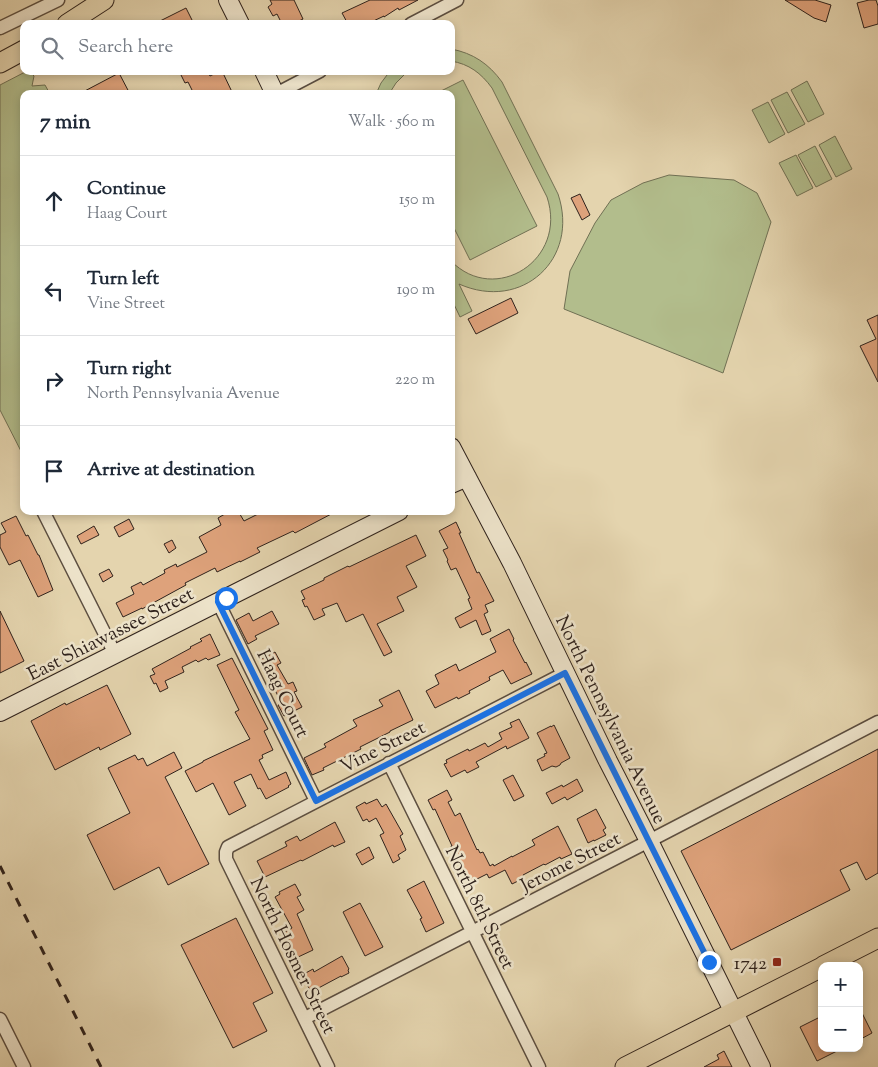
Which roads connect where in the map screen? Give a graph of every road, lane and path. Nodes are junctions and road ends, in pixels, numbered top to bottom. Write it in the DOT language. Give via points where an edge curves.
graph roads {
  1 [pos="58,0"];
  2 [pos="104,0"];
  3 [pos="228,0"];
  4 [pos="457,0"];
  5 [pos="73,20"];
  6 [pos="238,20"];
  7 [pos="419,20"];
  8 [pos="0,28"];
  9 [pos="20,52"];
  10 [pos="0,63"];
  11 [pos="266,75"];
  12 [pos="312,75"];
  13 [pos="274,90"];
  14 [pos="284,90"];
  15 [pos="455,464"];
  16 [pos="459,480"];
  17 [pos="45,515"];
  18 [pos="391,515"];
  19 [pos="218,602"];
  20 [pos="115,654"];
  21 [pos="565,673"];
  22 [pos="0,712"];
  23 [pos="878,722"];
  24 [pos="389,763"];
  25 [pos="316,801"];
  26 [pos="649,841"];
  27 [pos="226,858"];
  28 [pos="472,932"];
  29 [pos="878,938"];
  30 [pos="831,962"];
  31 [pos="818,969"];
  32 [pos="733,1012"];
  33 [pos="304,1018"];
  34 [pos="0,1019"];
  35 [pos="24,1067"];
  36 [pos="328,1067"];
  37 [pos="539,1067"];
  38 [pos="625,1067"];
  39 [pos="761,1067"];
  1 -- 8 [label="street"];
  2 -- 5 [label="main road"];
  3 -- 6 [label="main road"];
  4 -- 7 [label="street"];
  9 -- 10 [label="main road"];
  11 -- 13 [label="main road"];
  12 -- 14 [label="street"];
  15 -- 16 [label="main road, North Pennsylvania Avenue"];
  16 -- 21 [label="main road, North Pennsylvania Avenue" via="512,563"];
  17 -- 20 [label="street"];
  18 -- 19 [label="main road, East Shiawassee Street"];
  19 -- 20 [label="main road, East Shiawassee Street"];
  19 -- 25 [label="street, Haag Court"];
  20 -- 22 [label="main road, East Shiawassee Street"];
  21 -- 24 [label="street, Vine Street"];
  21 -- 26 [label="main road, North Pennsylvania Avenue"];
  23 -- 26 [label="street, Jerome Street"];
  24 -- 25 [label="street, Vine Street"];
  24 -- 28 [label="street, North 8th Street"];
  25 -- 27 [label="street, Vine Street" via="234,843 228,847"];
  26 -- 28 [label="street, Jerome Street"];
  26 -- 32 [label="main road, North Pennsylvania Avenue"];
  27 -- 33 [label="street, North Hosmer Street"];
  28 -- 33 [label="street, Jerome Street"];
  28 -- 37 [label="street, North 8th Street"];
  29 -- 30 [label="main road"];
  31 -- 32 [label="main road"];
  32 -- 38 [label="main road"];
  32 -- 39 [label="main road, North Pennsylvania Avenue"];
  33 -- 36 [label="street, North Hosmer Street"];
  34 -- 35 [label="street"];
}
